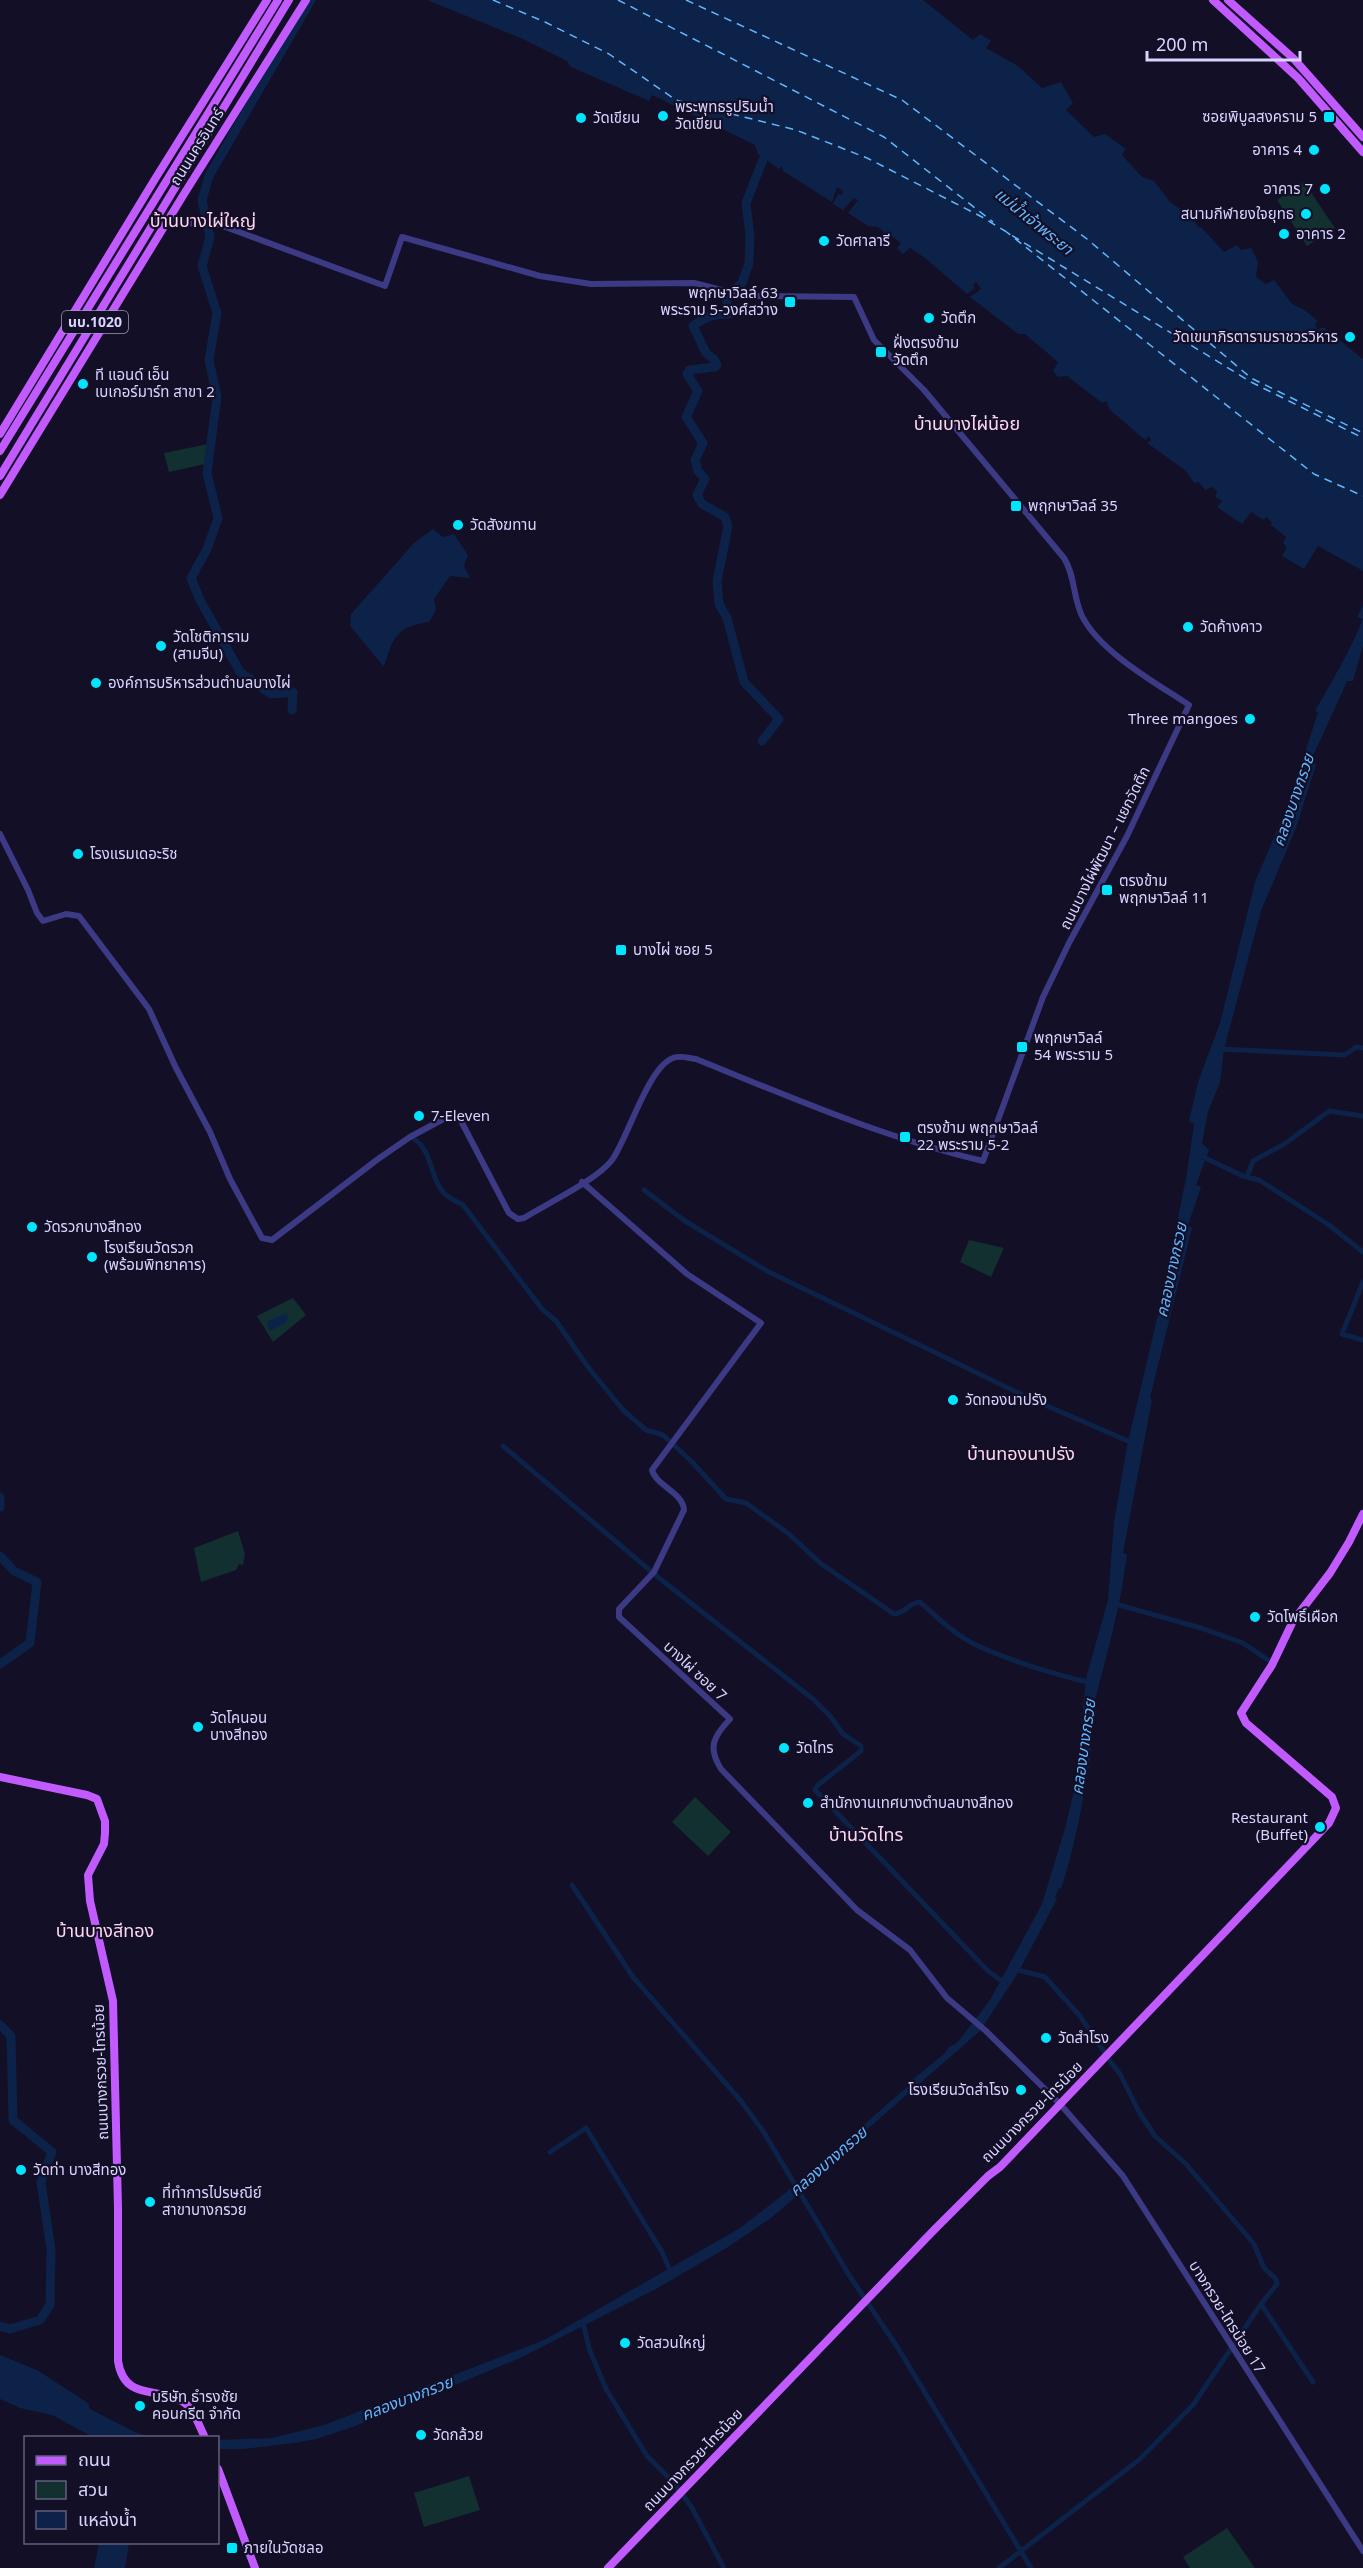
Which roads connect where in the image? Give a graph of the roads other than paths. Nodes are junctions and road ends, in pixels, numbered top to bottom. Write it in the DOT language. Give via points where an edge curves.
graph roads {
  1 [pos="267,0"];
  2 [pos="278,0"];
  3 [pos="289,0"];
  4 [pos="306,0"];
  5 [pos="1213,0"];
  6 [pos="1228,0"];
  7 [pos="1363,137"];
  8 [pos="1363,152"];
  9 [pos="189,168"];
  10 [pos="180,200"];
  11 [pos="175,209"];
  12 [pos="167,222"];
  13 [pos="185,223"];
  14 [pos="113,265"];
  15 [pos="72,314"];
  16 [pos="72,379"];
  17 [pos="28,431"];
  18 [pos="0,434"];
  19 [pos="0,451"];
  20 [pos="0,476"];
  21 [pos="0,495"];
  22 [pos="0,834"];
  23 [pos="582,1182"];
  24 [pos="1363,1514"];
  25 [pos="0,1777"];
  26 [pos="1060,2104"];
  27 [pos="204,2435"];
  28 [pos="219,2472"];
  29 [pos="1363,2551"];
  30 [pos="255,2568"];
  31 [pos="608,2568"];
  1 -- 15 [label="main road, ถนนนครอินทร์ / นบ.1020"];
  2 -- 14 [label="main road, ถนนนครอินทร์ / นบ.1020"];
  3 -- 9 [label="main road, ถนนนครอินทร์ / นบ.1020"];
  4 -- 10 [label="main road, ถนนนครอินทร์ / นบ.1020"];
  5 -- 8 [label="main road" via="1298,78"];
  6 -- 7 [label="main road" via="1294,59"];
  9 -- 10 [label="main road"];
  9 -- 17 [label="main road, ถนนนครอินทร์ / นบ.1020"];
  10 -- 11 [label="main road, ถนนนครอินทร์ / นบ.1020"];
  11 -- 12 [label="main road, ถนนนครอินทร์ / นบ.1020"];
  11 -- 13 [label="street"];
  12 -- 13 [label="street"];
  12 -- 16 [label="main road, ถนนนครอินทร์ / นบ.1020"];
  13 -- 23 [label="street, ถนนบางไผ่พัฒนา – แยกวัดตึก" via="230,228 385,286 402,237 513,270 600,285 694,283 737,294 857,299 874,340 924,390 1064,558 1079,609 1093,631 1112,650 1190,705 1043,997 983,1161 935,1150 851,1121 682,1056 663,1064 612,1159"];
  14 -- 15 [label="main road"];
  14 -- 19 [label="main road, ถนนนครอินทร์ / นบ.1020"];
  15 -- 18 [label="main road, ถนนนครอินทร์ / นบ.1020"];
  16 -- 17 [label="main road"];
  16 -- 21 [label="main road, ถนนนครอินทร์ / นบ.1020"];
  17 -- 20 [label="main road, ถนนนครอินทร์ / นบ.1020"];
  22 -- 23 [label="street" via="37,914 43,921 66,914 79,916 149,1009 257,1232 266,1240 272,1240 410,1137 449,1116 460,1119 515,1218 524,1218"];
  23 -- 26 [label="street, บางไผ่ ซอย 7" via="687,1274 761,1323 655,1464 653,1474 684,1506 653,1573 619,1609 619,1617 730,1719 712,1748 721,1769 857,1910 910,1950 943,1993"];
  24 -- 26 [label="main road, ถนนบางกรวย-ไทรน้อย" via="1330,1573 1293,1621 1241,1713 1246,1723 1330,1795 1336,1805 1334,1816"];
  25 -- 27 [label="main road, ถนนบางกรวย-ไทรน้อย" via="87,1795 97,1799 102,1810 104,1844 88,1875 113,2001 118,2361 130,2385 184,2403"];
  26 -- 29 [label="street, บางกรวย-ไทรน้อย 17" via="1123,2176"];
  26 -- 31 [label="main road, ถนนบางกรวย-ไทรน้อย"];
  28 -- 30 [label="main road"];
}
